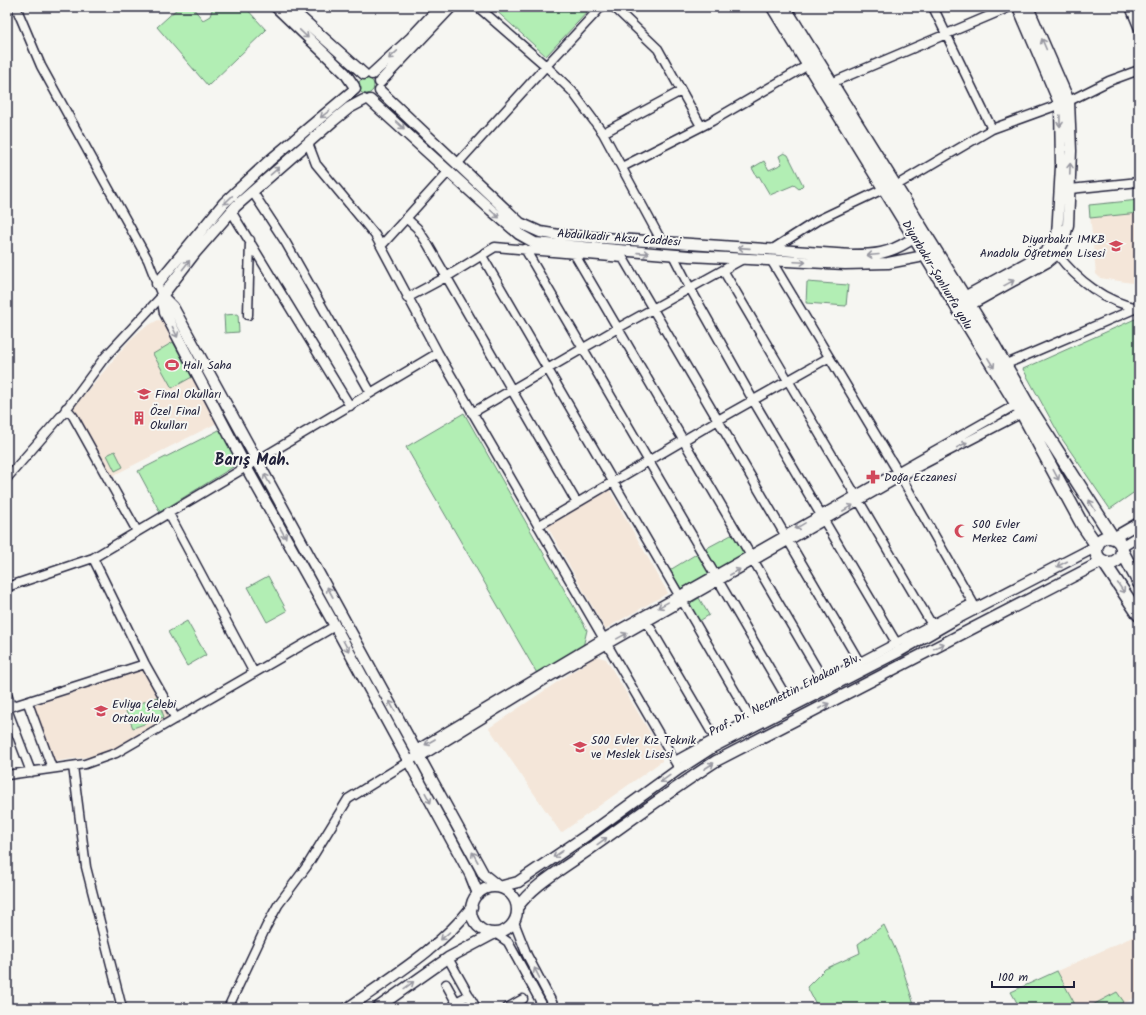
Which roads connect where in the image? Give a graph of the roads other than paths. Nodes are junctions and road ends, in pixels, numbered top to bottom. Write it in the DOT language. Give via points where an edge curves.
graph roads {
  1 [pos="16,7"];
  2 [pos="276,7"];
  3 [pos="440,7"];
  4 [pos="451,7"];
  5 [pos="478,7"];
  6 [pos="601,7"];
  7 [pos="614,7"];
  8 [pos="764,7"];
  9 [pos="773,7"];
  10 [pos="784,7"];
  11 [pos="794,7"];
  12 [pos="933,7"];
  13 [pos="1010,7"];
  14 [pos="1018,7"];
  15 [pos="1028,7"];
  16 [pos="1130,7"];
  17 [pos="293,8"];
  18 [pos="1139,29"];
  19 [pos="946,34"];
  20 [pos="546,66"];
  21 [pos="803,68"];
  22 [pos="1139,70"];
  23 [pos="368,74"];
  24 [pos="838,80"];
  25 [pos="380,86"];
  26 [pos="354,87"];
  27 [pos="681,91"];
  28 [pos="367,100"];
  29 [pos="1064,103"];
  30 [pos="701,126"];
  31 [pos="992,129"];
  32 [pos="604,133"];
  33 [pos="308,143"];
  34 [pos="622,167"];
  35 [pos="453,168"];
  36 [pos="902,182"];
  37 [pos="1139,182"];
  38 [pos="1070,189"];
  39 [pos="252,191"];
  40 [pos="879,191"];
  41 [pos="231,211"];
  42 [pos="406,218"];
  43 [pos="250,240"];
  44 [pos="909,241"];
  45 [pos="662,242"];
  46 [pos="381,246"];
  47 [pos="898,248"];
  48 [pos="525,249"];
  49 [pos="575,251"];
  50 [pos="1057,254"];
  51 [pos="674,255"];
  52 [pos="771,255"];
  53 [pos="482,256"];
  54 [pos="919,257"];
  55 [pos="744,258"];
  56 [pos="896,261"];
  57 [pos="723,270"];
  58 [pos="448,276"];
  59 [pos="157,284"];
  60 [pos="690,288"];
  61 [pos="162,296"];
  62 [pos="407,298"];
  63 [pos="972,298"];
  64 [pos="1138,308"];
  65 [pos="652,309"];
  66 [pos="248,315"];
  67 [pos="618,328"];
  68 [pos="989,337"];
  69 [pos="980,346"];
  70 [pos="582,348"];
  71 [pos="438,353"];
  72 [pos="828,358"];
  73 [pos="1004,365"];
  74 [pos="546,368"];
  75 [pos="788,380"];
  76 [pos="511,389"];
  77 [pos="372,393"];
  78 [pos="753,400"];
  79 [pos="350,406"];
  80 [pos="66,408"];
  81 [pos="1019,408"];
  82 [pos="472,413"];
  83 [pos="718,420"];
  84 [pos="684,441"];
  85 [pos="256,460"];
  86 [pos="648,462"];
  87 [pos="246,467"];
  88 [pos="899,474"];
  89 [pos="7,478"];
  90 [pos="613,482"];
  91 [pos="858,497"];
  92 [pos="577,502"];
  93 [pos="168,512"];
  94 [pos="823,517"];
  95 [pos="1139,523"];
  96 [pos="538,526"];
  97 [pos="137,531"];
  98 [pos="1139,536"];
  99 [pos="787,538"];
  100 [pos="1113,538"];
  101 [pos="1097,546"];
  102 [pos="1122,549"];
  103 [pos="92,558"];
  104 [pos="753,558"];
  105 [pos="1103,561"];
  106 [pos="717,579"];
  107 [pos="1139,583"];
  108 [pos="7,587"];
  109 [pos="681,599"];
  110 [pos="1139,615"];
  111 [pos="647,622"];
  112 [pos="932,625"];
  113 [pos="335,626"];
  114 [pos="606,641"];
  115 [pos="897,644"];
  116 [pos="860,663"];
  117 [pos="145,664"];
  118 [pos="254,673"];
  119 [pos="824,681"];
  120 [pos="7,694"];
  121 [pos="788,700"];
  122 [pos="28,703"];
  123 [pos="8,708"];
  124 [pos="176,719"];
  125 [pos="751,719"];
  126 [pos="715,738"];
  127 [pos="419,754"];
  128 [pos="409,761"];
  129 [pos="677,765"];
  130 [pos="73,766"];
  131 [pos="52,768"];
  132 [pos="31,772"];
  133 [pos="7,775"];
  134 [pos="499,887"];
  135 [pos="478,894"];
  136 [pos="472,907"];
  137 [pos="517,908"];
  138 [pos="514,922"];
  139 [pos="495,933"];
  140 [pos="448,958"];
  141 [pos="446,984"];
  142 [pos="469,995"];
  143 [pos="523,999"];
  144 [pos="122,1008"];
  145 [pos="228,1008"];
  146 [pos="348,1008"];
  147 [pos="377,1008"];
  148 [pos="476,1008"];
  149 [pos="507,1008"];
  150 [pos="544,1008"];
  151 [pos="555,1008"];
  1 -- 59 [label="street" via="41,66 148,260"];
  2 -- 26 [label="main road, one-way" via="345,73"];
  3 -- 23 [label="main road, one-way" via="411,38"];
  4 -- 25 [label="main road"];
  5 -- 20 [label="street"];
  6 -- 20 [label="street"];
  7 -- 27 [label="street" via="658,49"];
  8 -- 21 [label="highway"];
  9 -- 69 [label="highway, Diyarbakır-Şanlıurfa yolu"];
  10 -- 68 [label="highway, Diyarbakır-Şanlıurfa yolu"];
  11 -- 24 [label="highway"];
  12 -- 19 [label="street"];
  13 -- 19 [label="street"];
  14 -- 29 [label="main road"];
  29 -- 15 [label="main road, one-way"];
  16 -- 18 [label="street"];
  17 -- 23 [label="main road"];
  19 -- 24 [label="street"];
  19 -- 31 [label="street"];
  20 -- 32 [label="street" via="572,91"];
  20 -- 35 [label="street"];
  21 -- 30 [label="street"];
  21 -- 40 [label="highway"];
  22 -- 29 [label="street" via="1109,81"];
  23 -- 25 [label="main road"];
  23 -- 26 [label="main road" via="358,78"];
  24 -- 36 [label="highway"];
  25 -- 28 [label="main road" via="375,98"];
  25 -- 35 [label="main road, Abdulkadir Aksu Caddesi"];
  26 -- 28 [label="main road" via="358,96"];
  26 -- 59 [label="main road, one-way" via="228,199"];
  27 -- 30 [label="street"];
  27 -- 32 [label="street"];
  28 -- 33 [label="main road" via="349,108"];
  28 -- 35 [label="main road, Abdulkadir Aksu Caddesi, one-way"];
  29 -- 31 [label="street"];
  38 -- 29 [label="main road, one-way" via="1071,151"];
  29 -- 63 [label="main road, one-way" via="1056,236 1051,246 1042,254"];
  30 -- 34 [label="street"];
  31 -- 36 [label="street"];
  32 -- 34 [label="street"];
  39 -- 33 [label="main road, one-way"];
  33 -- 46 [label="street" via="316,164 360,216"];
  34 -- 45 [label="street"];
  35 -- 42 [label="street"];
  35 -- 45 [label="main road, Abdulkadir Aksu Caddesi" via="528,228 559,235"];
  35 -- 49 [label="main road, Abdulkadir Aksu Caddesi, one-way" via="491,210 528,240"];
  36 -- 63 [label="highway"];
  37 -- 38 [label="street"];
  38 -- 50 [label="main road" via="1068,225"];
  39 -- 41 [label="main road"];
  39 -- 77 [label="street" via="286,243"];
  40 -- 44 [label="highway"];
  40 -- 52 [label="street" via="818,220"];
  41 -- 43 [label="street"];
  61 -- 41 [label="main road, one-way"];
  42 -- 46 [label="street"];
  42 -- 58 [label="street" via="423,235"];
  43 -- 66 [label="street"];
  43 -- 79 [label="street"];
  44 -- 47 [label="main road, Abdulkadir Aksu Caddesi"];
  44 -- 54 [label="highway"];
  52 -- 45 [label="main road, Abdulkadir Aksu Caddesi, one-way"];
  46 -- 62 [label="street"];
  47 -- 52 [label="main road, Abdulkadir Aksu Caddesi, one-way" via="875,255"];
  47 -- 56 [label="main road" via="902,255"];
  48 -- 49 [label="street"];
  48 -- 53 [label="street" via="495,247"];
  48 -- 70 [label="street"];
  49 -- 51 [label="main road, Abdulkadir Aksu Caddesi, one-way"];
  49 -- 65 [label="street" via="623,258"];
  49 -- 67 [label="street"];
  63 -- 50 [label="main road, one-way" via="1046,262"];
  50 -- 64 [label="street" via="1088,286 1108,297"];
  51 -- 55 [label="main road, Abdulkadir Aksu Caddesi"];
  51 -- 60 [label="street"];
  52 -- 55 [label="main road, Abdulkadir Aksu Caddesi"];
  52 -- 56 [label="main road, Abdulkadir Aksu Caddesi, one-way" via="845,264 870,265"];
  52 -- 72 [label="street"];
  53 -- 58 [label="street"];
  53 -- 74 [label="street"];
  54 -- 56 [label="main road, Abdulkadir Aksu Caddesi"];
  54 -- 69 [label="highway" via="965,332"];
  55 -- 57 [label="street"];
  57 -- 60 [label="street"];
  57 -- 75 [label="street"];
  58 -- 62 [label="street"];
  58 -- 76 [label="street"];
  59 -- 61 [label="street"];
  60 -- 65 [label="street"];
  60 -- 78 [label="street"];
  61 -- 80 [label="street" via="105,357"];
  61 -- 85 [label="main road" via="173,307"];
  61 -- 87 [label="main road, one-way" via="165,313"];
  62 -- 71 [label="street"];
  63 -- 68 [label="highway" via="988,326"];
  64 -- 73 [label="street"];
  65 -- 67 [label="street"];
  65 -- 83 [label="street"];
  67 -- 70 [label="street"];
  67 -- 84 [label="street"];
  68 -- 73 [label="highway, Diyarbakır-Şanlıurfa yolu"];
  69 -- 81 [label="highway, Diyarbakır-Şanlıurfa yolu, one-way"];
  70 -- 74 [label="street"];
  70 -- 86 [label="street"];
  71 -- 77 [label="street"];
  71 -- 82 [label="street"];
  72 -- 75 [label="street"];
  72 -- 88 [label="street"];
  100 -- 73 [label="highway, Diyarbakır-Şanlıurfa yolu, one-way"];
  74 -- 76 [label="street"];
  74 -- 90 [label="street"];
  75 -- 78 [label="street"];
  75 -- 91 [label="street"];
  76 -- 82 [label="street"];
  76 -- 92 [label="street"];
  77 -- 79 [label="street"];
  78 -- 83 [label="street"];
  78 -- 94 [label="street"];
  79 -- 85 [label="street"];
  80 -- 89 [label="street"];
  80 -- 97 [label="street"];
  81 -- 88 [label="street"];
  81 -- 101 [label="highway, Diyarbakır-Şanlıurfa yolu, one-way" via="1082,524"];
  82 -- 96 [label="street"];
  83 -- 84 [label="street"];
  83 -- 99 [label="street"];
  84 -- 86 [label="street"];
  84 -- 104 [label="street"];
  85 -- 87 [label="street"];
  127 -- 85 [label="main road, one-way"];
  86 -- 90 [label="street"];
  86 -- 106 [label="street"];
  87 -- 93 [label="street"];
  87 -- 113 [label="main road, one-way"];
  88 -- 91 [label="street"];
  88 -- 112 [label="street" via="974,604"];
  90 -- 92 [label="street"];
  90 -- 109 [label="street"];
  91 -- 94 [label="street"];
  91 -- 112 [label="street"];
  92 -- 96 [label="street"];
  93 -- 97 [label="street"];
  93 -- 118 [label="street"];
  94 -- 99 [label="street"];
  94 -- 115 [label="street"];
  95 -- 100 [label="main road"];
  96 -- 114 [label="street"];
  97 -- 103 [label="street"];
  98 -- 102 [label="main road"];
  99 -- 104 [label="street"];
  99 -- 116 [label="street"];
  100 -- 101 [label="highway" via="1101,540"];
  100 -- 102 [label="highway"];
  101 -- 105 [label="highway" via="1097,555"];
  101 -- 129 [label="main road, Prof. Dr. Necmettin Erbakan Blv., one-way" via="900,651"];
  102 -- 105 [label="highway" via="1119,558 1114,562"];
  102 -- 107 [label="highway"];
  103 -- 108 [label="street"];
  103 -- 117 [label="street"];
  104 -- 106 [label="street"];
  104 -- 119 [label="street"];
  105 -- 110 [label="highway, one-way"];
  137 -- 105 [label="main road, one-way" via="524,898 716,761"];
  106 -- 109 [label="street"];
  106 -- 121 [label="street"];
  109 -- 111 [label="street"];
  109 -- 114 [label="street, one-way"];
  109 -- 125 [label="street"];
  114 -- 111 [label="street, one-way"];
  111 -- 126 [label="street"];
  112 -- 115 [label="street"];
  113 -- 118 [label="street"];
  113 -- 128 [label="main road, one-way"];
  114 -- 127 [label="street"];
  114 -- 129 [label="street"];
  115 -- 116 [label="street"];
  116 -- 119 [label="street"];
  117 -- 122 [label="street"];
  117 -- 124 [label="street"];
  118 -- 124 [label="street"];
  119 -- 121 [label="street"];
  120 -- 123 [label="street"];
  121 -- 125 [label="street"];
  122 -- 123 [label="street"];
  122 -- 131 [label="street"];
  123 -- 132 [label="street"];
  124 -- 130 [label="street" via="101,760"];
  125 -- 126 [label="street"];
  126 -- 129 [label="street"];
  127 -- 128 [label="street"];
  134 -- 127 [label="main road, one-way" via="484,875"];
  128 -- 135 [label="main road, one-way" via="470,874"];
  128 -- 145 [label="street" via="348,799 307,866 278,905"];
  129 -- 134 [label="main road, Prof. Dr. Necmettin Erbakan Blv., one-way" via="596,829 518,882"];
  130 -- 131 [label="street"];
  130 -- 144 [label="street" via="86,867"];
  131 -- 132 [label="street"];
  132 -- 133 [label="street"];
  134 -- 135 [label="main road" via="484,889"];
  134 -- 137 [label="main road" via="512,894"];
  135 -- 136 [label="main road"];
  136 -- 139 [label="main road" via="472,915 480,928"];
  136 -- 146 [label="main road, one-way" via="443,938"];
  137 -- 138 [label="main road"];
  138 -- 139 [label="main road" via="502,932"];
  151 -- 138 [label="street, one-way" via="527,955"];
  139 -- 140 [label="main road"];
  139 -- 150 [label="street" via="508,942"];
  140 -- 142 [label="street"];
  147 -- 140 [label="main road, one-way"];
  141 -- 142 [label="street" via="456,1002"];
  142 -- 148 [label="street"];
  143 -- 149 [label="street"];
}
